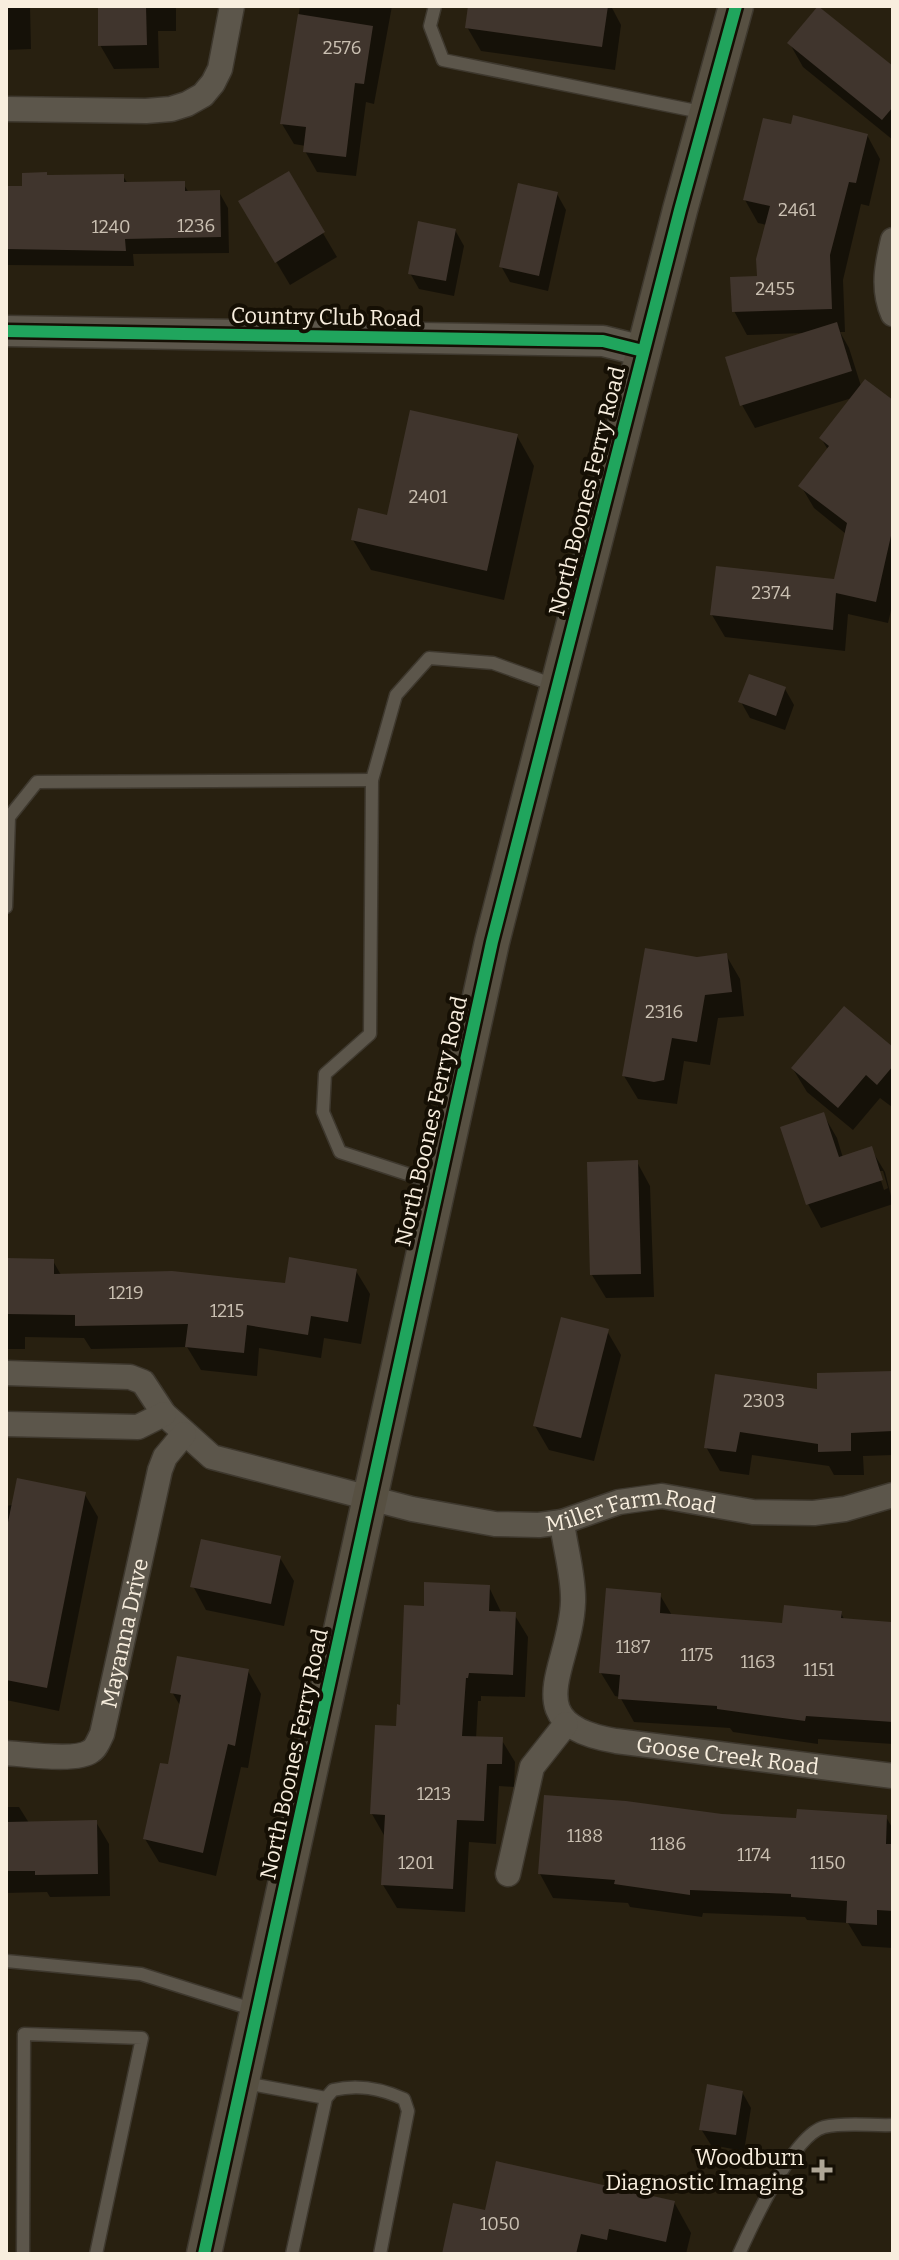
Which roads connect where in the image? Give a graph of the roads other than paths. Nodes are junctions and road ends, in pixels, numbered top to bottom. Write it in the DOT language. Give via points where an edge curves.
graph roads {
  1 [pos="232,6"];
  2 [pos="435,6"];
  3 [pos="736,6"];
  4 [pos="6,109"];
  5 [pos="706,113"];
  6 [pos="893,240"];
  7 [pos="893,314"];
  8 [pos="6,331"];
  9 [pos="643,351"];
  10 [pos="558,687"];
  11 [pos="372,780"];
  12 [pos="6,907"];
  13 [pos="438,1184"];
  14 [pos="6,1373"];
  15 [pos="164,1414"];
  16 [pos="6,1424"];
  17 [pos="184,1434"];
  18 [pos="893,1495"];
  19 [pos="370,1498"];
  20 [pos="562,1522"];
  21 [pos="566,1724"];
  22 [pos="6,1753"];
  23 [pos="893,1776"];
  24 [pos="508,1874"];
  25 [pos="6,1961"];
  26 [pos="258,2011"];
  27 [pos="242,2082"];
  28 [pos="326,2098"];
  29 [pos="893,2125"];
  30 [pos="23,2254"];
  31 [pos="96,2254"];
  32 [pos="204,2254"];
  33 [pos="292,2254"];
  34 [pos="380,2254"];
  35 [pos="739,2254"];
  1 -- 4 [label="street" via="220,69 203,95 187,104 146,111"];
  2 -- 5 [label="lane" via="430,26 443,60"];
  3 -- 5 [label="main road, North Boones Ferry Road"];
  5 -- 9 [label="main road, North Boones Ferry Road"];
  6 -- 7 [label="street" via="886,287"];
  8 -- 9 [label="street, Country Club Road" via="603,341"];
  9 -- 10 [label="main road, North Boones Ferry Road"];
  10 -- 11 [label="lane" via="493,663 429,658 396,695"];
  10 -- 13 [label="main road, North Boones Ferry Road" via="492,942"];
  11 -- 12 [label="lane" via="37,782 9,817"];
  11 -- 13 [label="lane" via="370,1034 325,1074 323,1112 340,1152"];
  13 -- 19 [label="main road, North Boones Ferry Road"];
  14 -- 15 [label="street, Miller Farm Road" via="130,1377 143,1382"];
  15 -- 16 [label="street" via="138,1427"];
  15 -- 17 [label="street, Miller Farm Road"];
  17 -- 19 [label="street, Miller Farm Road" via="212,1457"];
  17 -- 22 [label="street, Mayanna Drive" via="160,1470 102,1734 91,1752 72,1756"];
  18 -- 20 [label="street, Miller Farm Road" via="814,1513 753,1512 662,1496 619,1502"];
  19 -- 20 [label="street, Miller Farm Road" via="495,1524"];
  19 -- 26 [label="main road, North Boones Ferry Road"];
  20 -- 21 [label="street" via="574,1600 556,1688"];
  21 -- 23 [label="street, Goose Creek Road" via="616,1741"];
  21 -- 24 [label="street" via="532,1767"];
  25 -- 26 [label="lane" via="141,1974"];
  26 -- 27 [label="main road, North Boones Ferry Road"];
  27 -- 28 [label="lane"];
  27 -- 32 [label="main road, North Boones Ferry Road"];
  28 -- 33 [label="lane"];
  28 -- 34 [label="lane" via="333,2090 361,2086 404,2099 408,2111"];
  29 -- 35 [label="lane" via="822,2127 797,2149 763,2202"];
  30 -- 31 [label="lane" via="24,2034 142,2038"];
}
